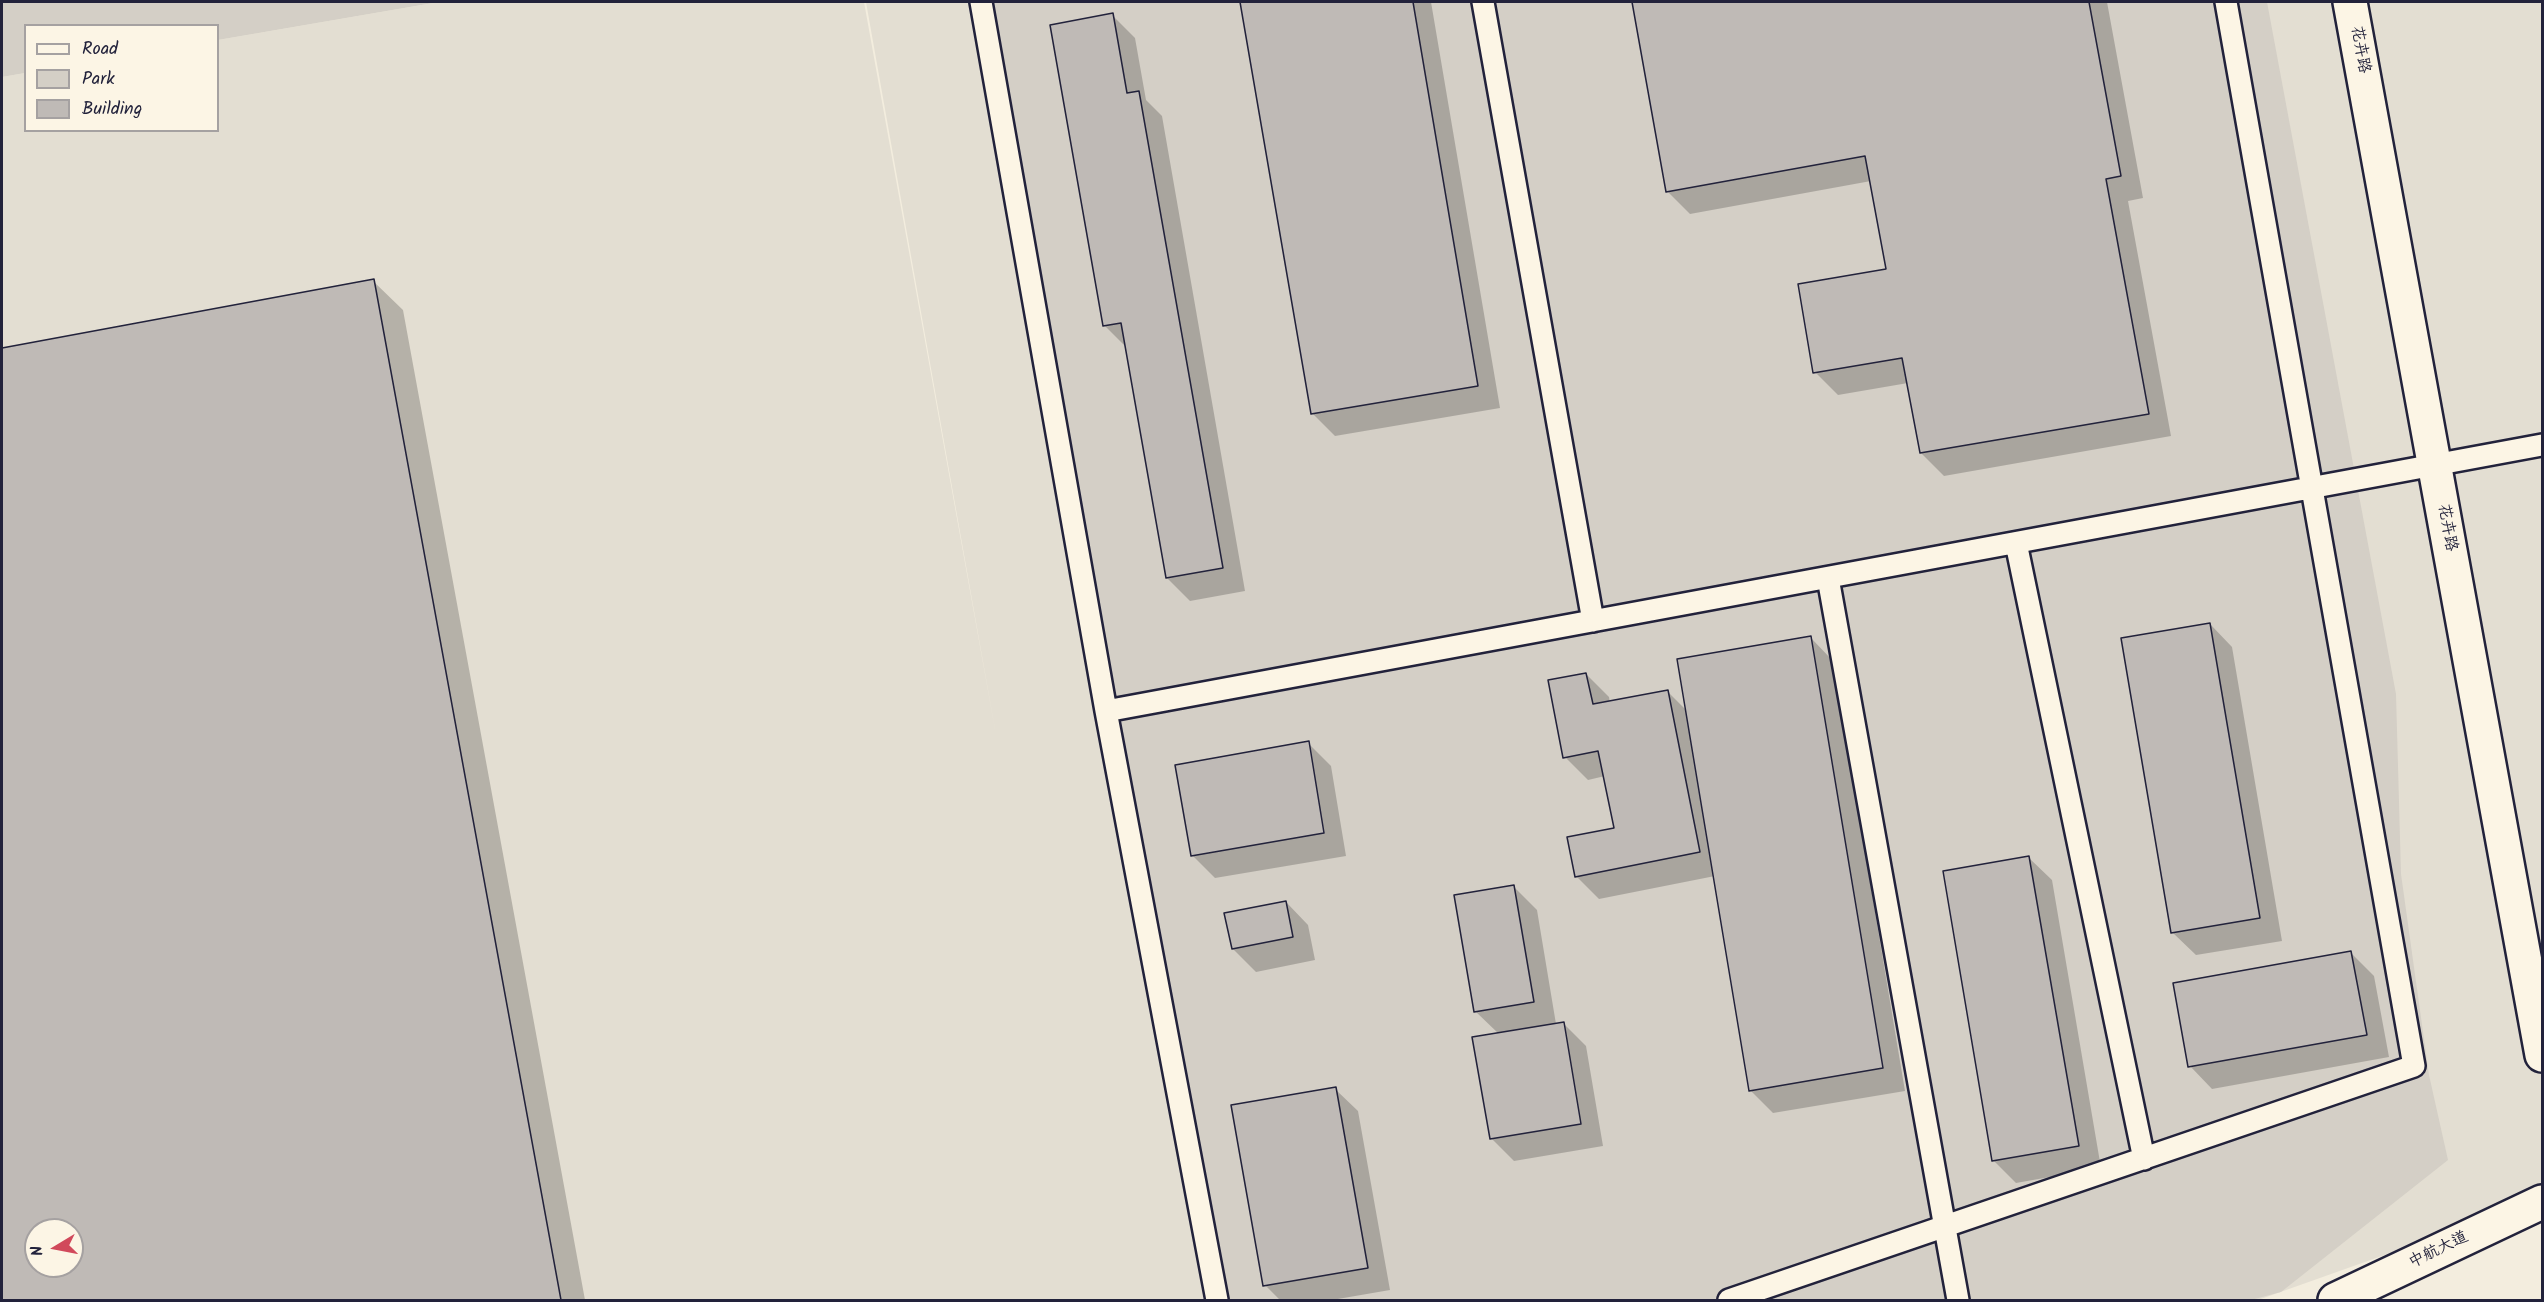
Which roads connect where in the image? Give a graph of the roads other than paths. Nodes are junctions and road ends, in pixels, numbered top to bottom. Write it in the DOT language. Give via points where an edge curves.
graph roads {
  1 [pos="981,2"];
  2 [pos="1483,2"];
  3 [pos="2226,2"];
  4 [pos="2350,2"];
  5 [pos="2542,444"];
  6 [pos="2435,466"];
  7 [pos="2312,488"];
  8 [pos="2016,543"];
  9 [pos="1828,578"];
  10 [pos="1593,621"];
  11 [pos="1106,711"];
  12 [pos="2542,1055"];
  13 [pos="2144,1159"];
  14 [pos="2542,1202"];
  15 [pos="1943,1227"];
  16 [pos="1217,1300"];
  17 [pos="1729,1300"];
  18 [pos="1958,1300"];
  19 [pos="2335,1300"];
  1 -- 11 [label="lane"];
  2 -- 10 [label="lane"];
  3 -- 7 [label="lane"];
  4 -- 6 [label="street, 花卉路"];
  5 -- 6 [label="lane"];
  6 -- 7 [label="lane"];
  6 -- 12 [label="street, 花卉路"];
  7 -- 8 [label="lane"];
  7 -- 13 [label="lane" via="2414,1066"];
  8 -- 9 [label="lane"];
  8 -- 13 [label="lane"];
  9 -- 10 [label="lane"];
  9 -- 15 [label="lane"];
  10 -- 11 [label="lane"];
  11 -- 16 [label="lane"];
  13 -- 15 [label="lane"];
  14 -- 19 [label="street, 中航大道"];
  15 -- 17 [label="lane"];
  15 -- 18 [label="lane"];
}
